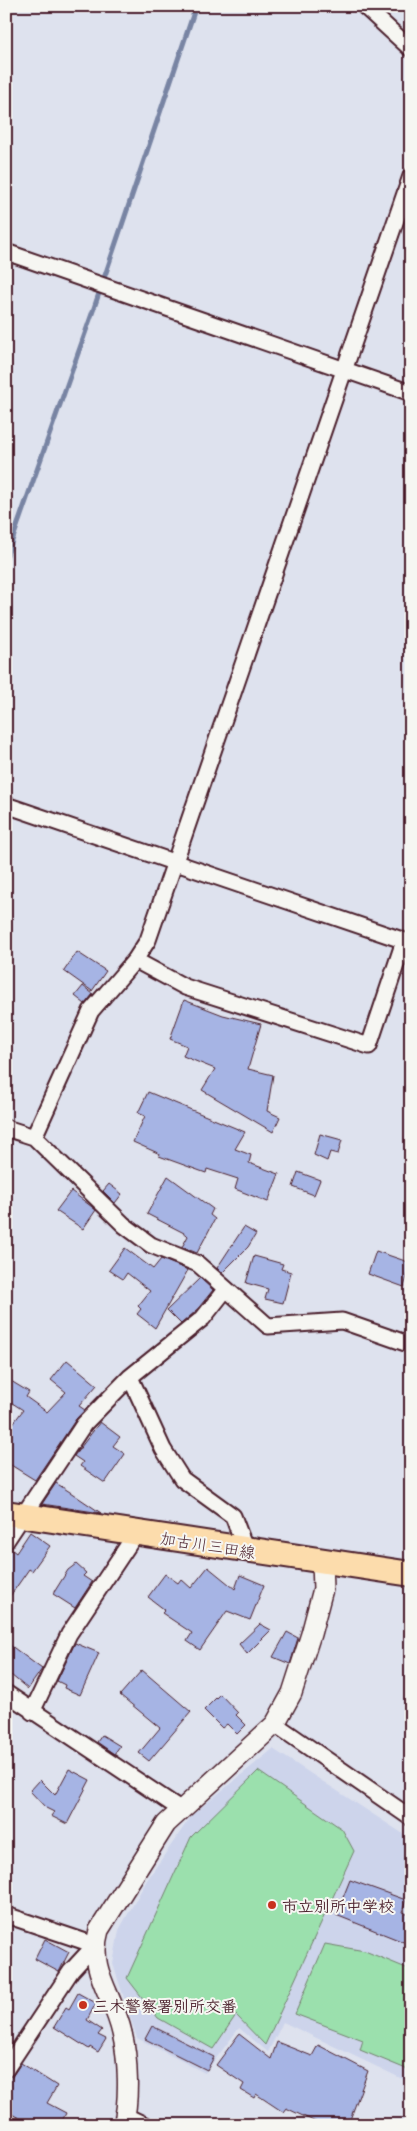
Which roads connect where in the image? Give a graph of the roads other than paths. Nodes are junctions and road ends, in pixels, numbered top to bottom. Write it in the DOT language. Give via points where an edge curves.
graph roads {
  1 [pos="364,6"];
  2 [pos="411,49"];
  3 [pos="411,176"];
  4 [pos="6,252"];
  5 [pos="345,371"];
  6 [pos="411,393"];
  7 [pos="6,805"];
  8 [pos="175,864"];
  9 [pos="407,942"];
  10 [pos="135,960"];
  11 [pos="6,1128"];
  12 [pos="34,1137"];
  13 [pos="225,1290"];
  14 [pos="411,1345"];
  15 [pos="130,1377"];
  16 [pos="16,1514"];
  17 [pos="137,1532"];
  18 [pos="6,1541"];
  19 [pos="246,1550"];
  20 [pos="322,1562"];
  21 [pos="411,1574"];
  22 [pos="6,1693"];
  23 [pos="32,1712"];
  24 [pos="275,1724"];
  25 [pos="180,1810"];
  26 [pos="411,1818"];
  27 [pos="6,1914"];
  28 [pos="95,1945"];
  29 [pos="6,2070"];
  30 [pos="124,2120"];
  31 [pos="144,2125"];
  1 -- 2 [label="street"];
  3 -- 5 [label="street"];
  4 -- 5 [label="street"];
  5 -- 6 [label="street"];
  5 -- 8 [label="street"];
  7 -- 8 [label="street"];
  8 -- 9 [label="street"];
  8 -- 10 [label="street" via="148,940"];
  9 -- 10 [label="street" via="369,1046 185,987"];
  10 -- 12 [label="street" via="91,1011"];
  11 -- 12 [label="street"];
  12 -- 13 [label="street" via="124,1225 152,1245 198,1264"];
  13 -- 14 [label="street" via="268,1326 342,1321"];
  13 -- 15 [label="street" via="203,1318"];
  15 -- 16 [label="street" via="84,1424"];
  15 -- 19 [label="street" via="163,1449 182,1479 233,1516"];
  16 -- 17 [label="main road, 加古川三田線"];
  16 -- 18 [label="street"];
  17 -- 19 [label="main road, 加古川三田線"];
  17 -- 23 [label="street" via="69,1634"];
  19 -- 20 [label="main road, 加古川三田線"];
  20 -- 21 [label="main road, 加古川三田線"];
  20 -- 24 [label="street" via="323,1589 311,1634 292,1693"];
  22 -- 23 [label="street"];
  23 -- 25 [label="street" via="123,1769"];
  24 -- 25 [label="street"];
  24 -- 26 [label="street"];
  25 -- 28 [label="street" via="166,1824 104,1922"];
  27 -- 28 [label="street"];
  28 -- 29 [label="street" via="71,1971"];
  28 -- 30 [label="street" via="97,1968 122,2032 127,2087"];
  30 -- 31 [label="street"];
}
